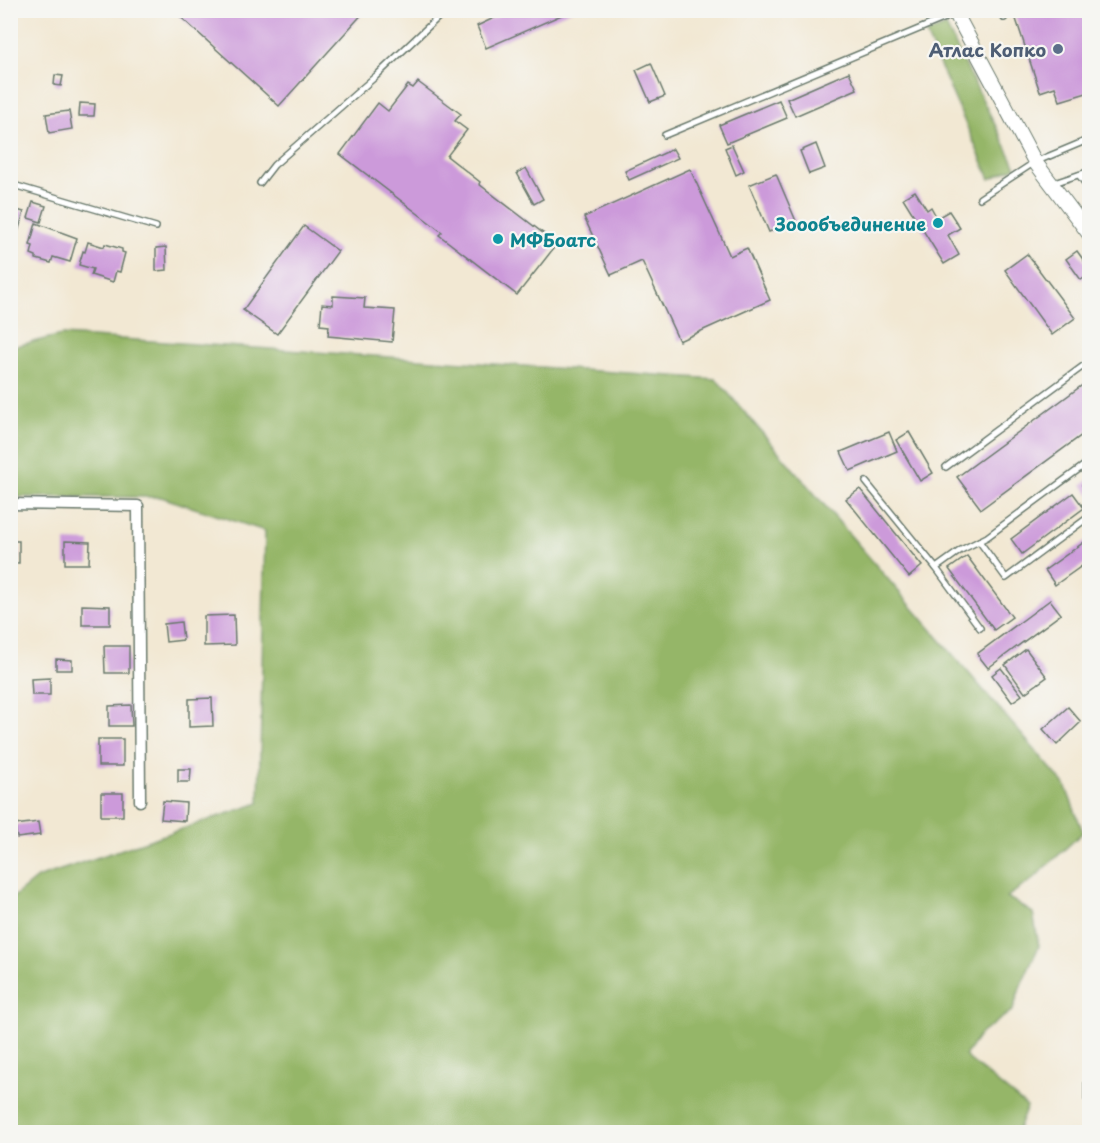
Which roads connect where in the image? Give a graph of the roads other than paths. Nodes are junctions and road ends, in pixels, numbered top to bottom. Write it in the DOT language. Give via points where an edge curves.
graph roads {
  1 [pos="446,10"];
  2 [pos="1002,10"];
  3 [pos="955,12"];
  4 [pos="1004,18"];
  5 [pos="664,135"];
  6 [pos="1089,138"];
  7 [pos="1035,162"];
  8 [pos="1089,171"];
  9 [pos="1079,175"];
  10 [pos="260,183"];
  11 [pos="1050,183"];
  12 [pos="10,184"];
  13 [pos="1089,190"];
  14 [pos="980,198"];
  15 [pos="156,227"];
  16 [pos="1089,235"];
  17 [pos="1089,361"];
  18 [pos="1089,461"];
  19 [pos="946,467"];
  20 [pos="866,482"];
  21 [pos="10,504"];
  22 [pos="1089,516"];
  23 [pos="979,541"];
  24 [pos="936,568"];
  25 [pos="980,628"];
  26 [pos="140,801"];
  1 -- 10 [label="lane" via="274,165"];
  2 -- 4 [label="lane"];
  3 -- 5 [label="lane"];
  3 -- 7 [label="street"];
  6 -- 7 [label="lane"];
  7 -- 11 [label="street"];
  7 -- 14 [label="lane"];
  8 -- 9 [label="lane"];
  9 -- 11 [label="lane"];
  9 -- 13 [label="lane"];
  11 -- 16 [label="street"];
  12 -- 15 [label="lane"];
  17 -- 19 [label="lane"];
  18 -- 23 [label="lane"];
  20 -- 24 [label="lane"];
  21 -- 26 [label="street" via="138,506"];
  22 -- 23 [label="lane" via="1006,578"];
  23 -- 24 [label="lane"];
  24 -- 25 [label="lane"];
}
